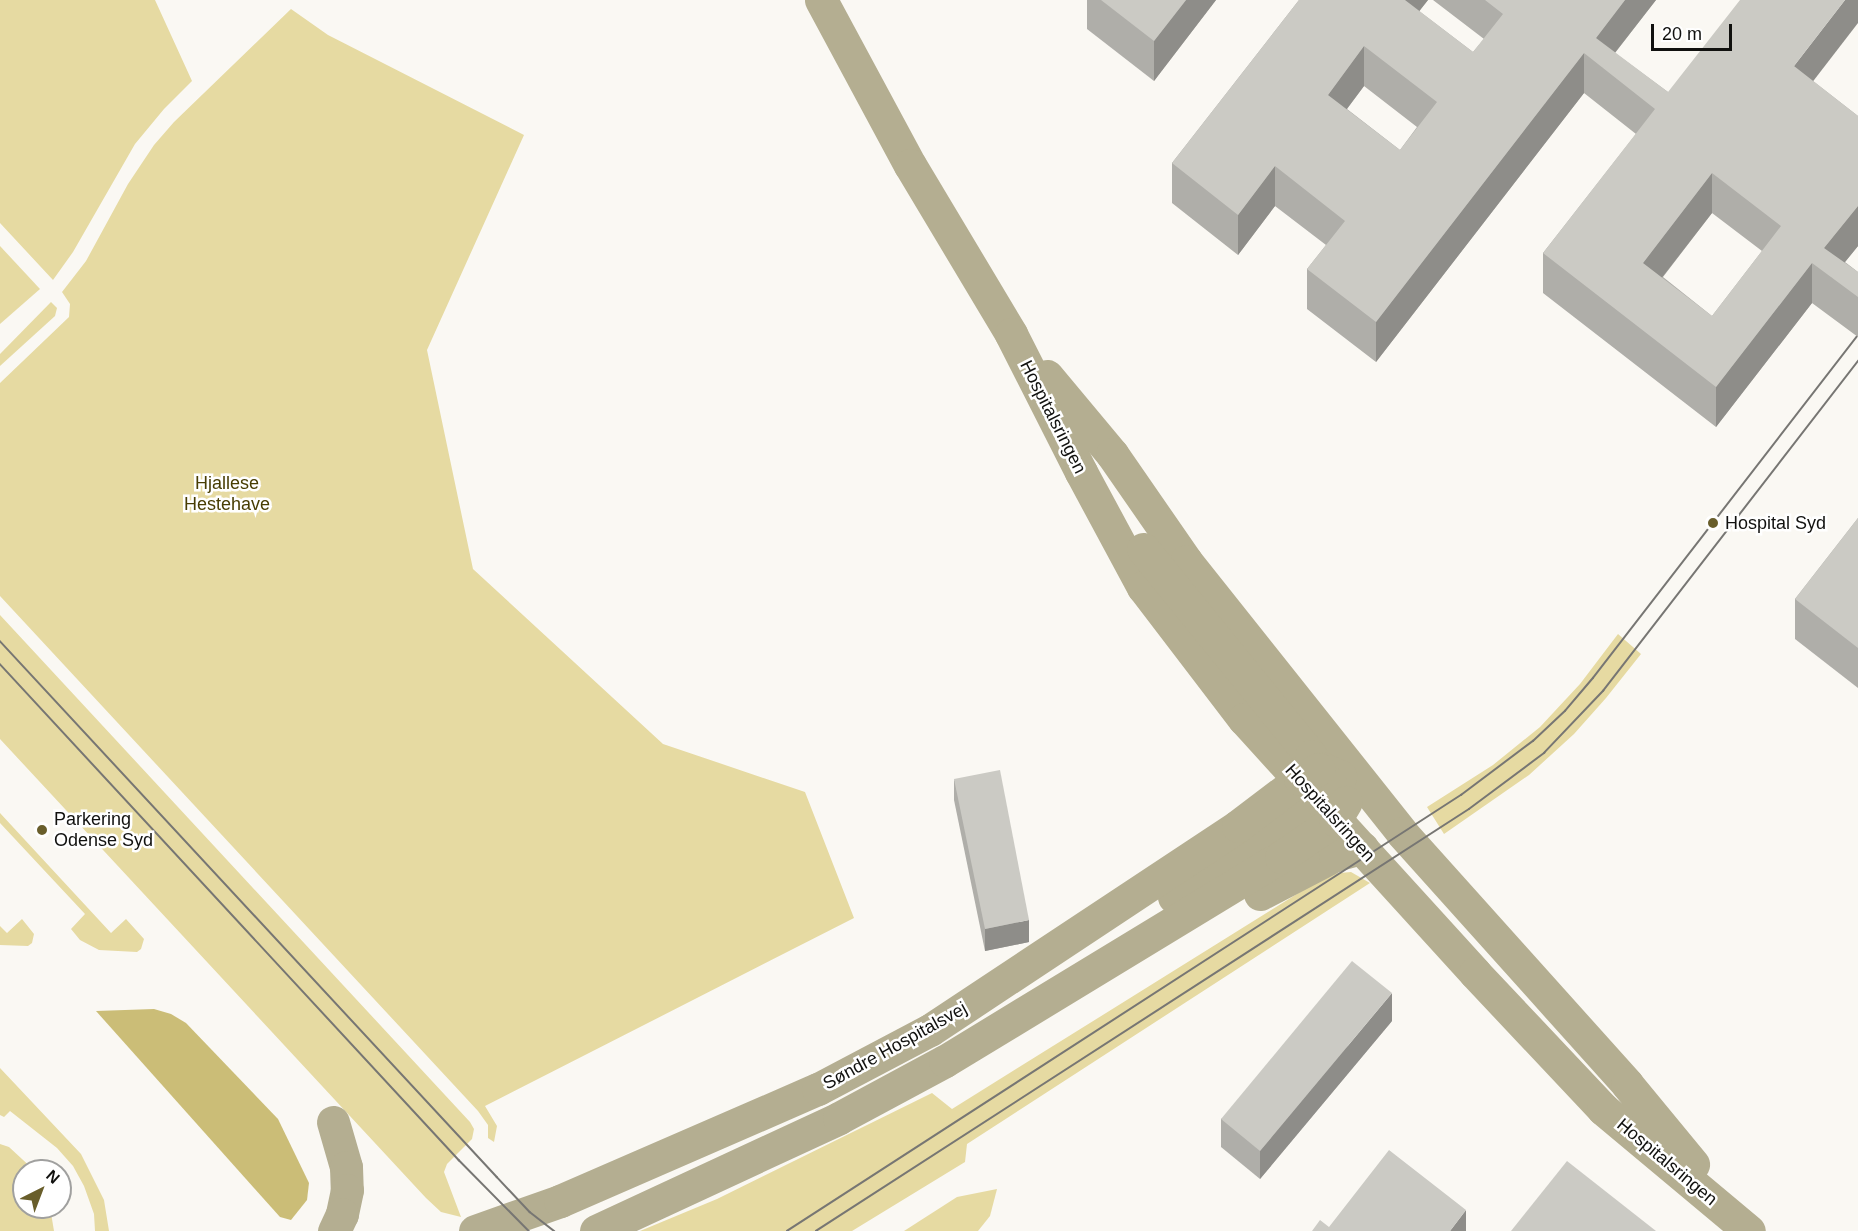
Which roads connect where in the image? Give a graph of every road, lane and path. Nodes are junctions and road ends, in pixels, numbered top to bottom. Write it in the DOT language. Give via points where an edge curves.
graph roads {
  1 [pos="821,0"];
  2 [pos="1011,334"];
  3 [pos="1331,785"];
  4 [pos="1362,848"];
  5 [pos="1014,1017"];
  6 [pos="333,1122"];
  7 [pos="1744,1226"];
  8 [pos="334,1231"];
  9 [pos="475,1231"];
  10 [pos="596,1231"];
  1 -- 2 [label="street, Hospitalsringen" via="910,165"];
  2 -- 3 [label="street, Hospitalsringen" via="1112,454"];
  2 -- 3 [label="street, Hospitalsringen" via="1081,472"];
  3 -- 4 [label="street, Hospitalsringen"];
  3 -- 5 [label="street, Søndre Hospitalsvej" via="1281,857"];
  3 -- 7 [label="street, Hospitalsringen" via="1357,807 1523,990 1595,1048"];
  3 -- 9 [label="street, Søndre Hospitalsvej" via="1238,826 930,1030 807,1093 560,1202"];
  4 -- 5 [label="street" via="1326,859 1177,942"];
  4 -- 7 [label="street, Hospitalsringen" via="1603,1109"];
  5 -- 10 [label="street, Søndre Hospitalsvej" via="945,1061 839,1118"];
  6 -- 8 [label="street" via="346,1167 347,1190"];
}
